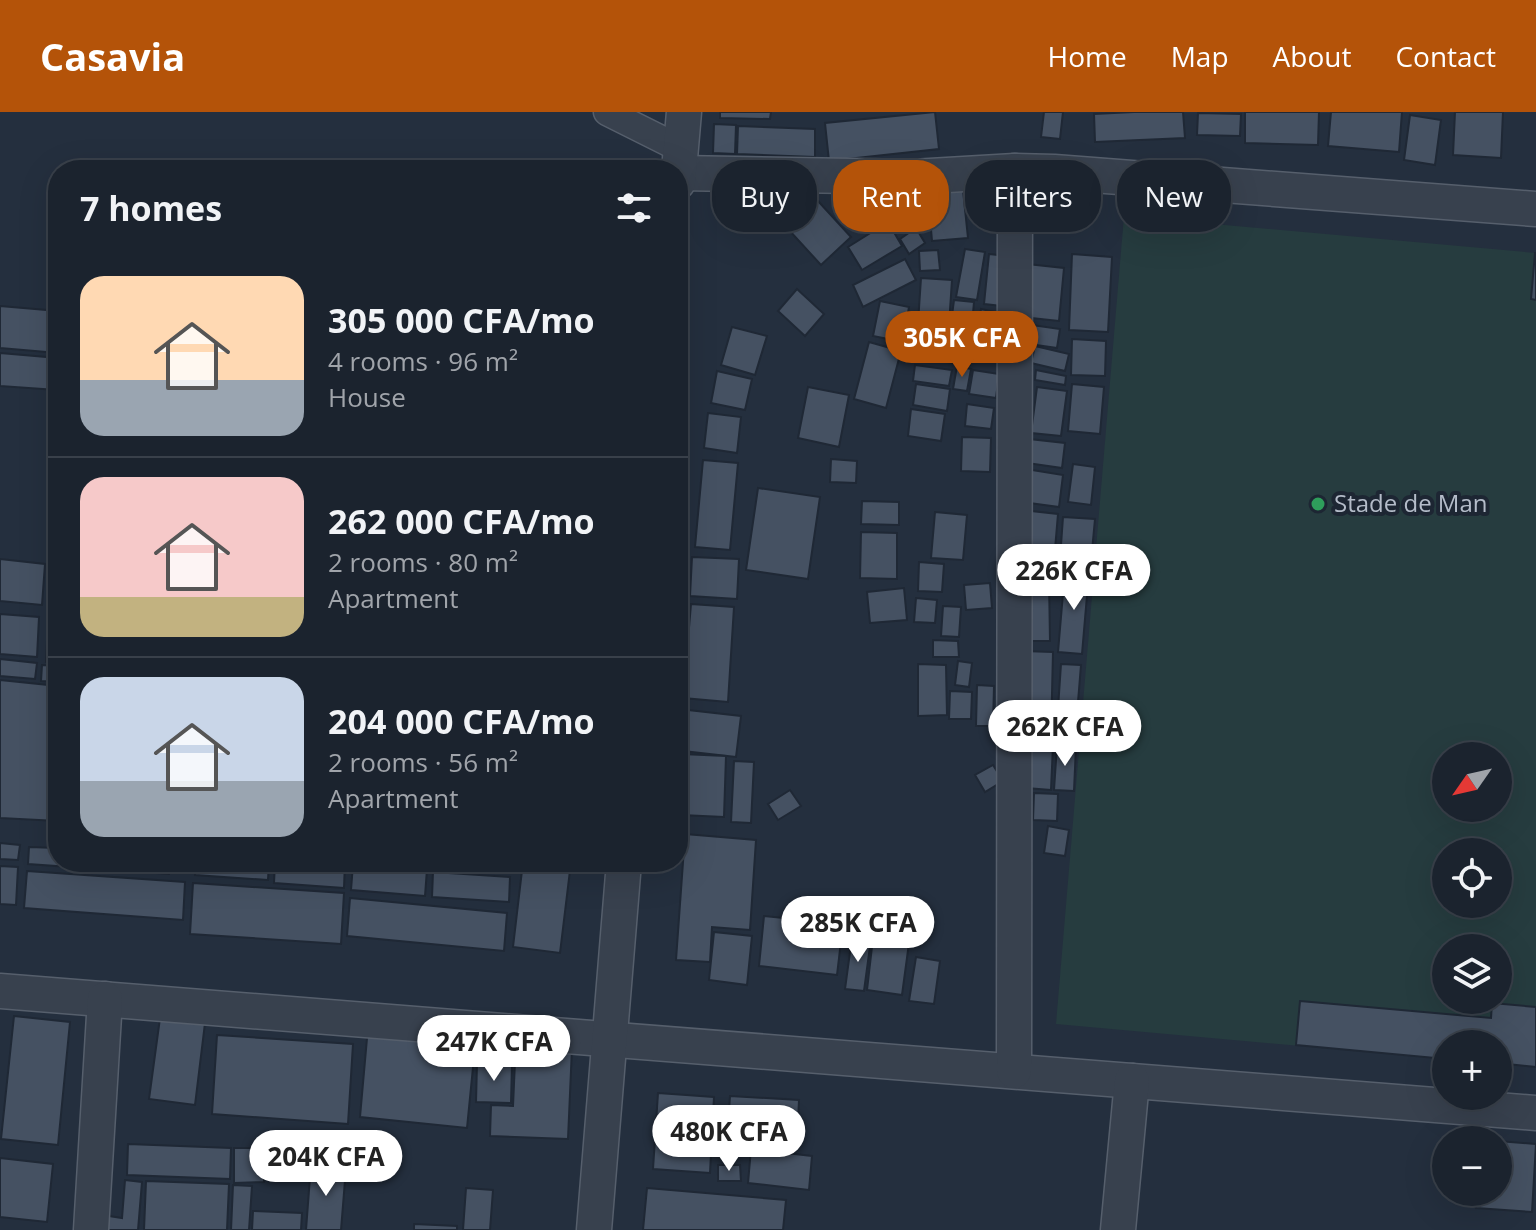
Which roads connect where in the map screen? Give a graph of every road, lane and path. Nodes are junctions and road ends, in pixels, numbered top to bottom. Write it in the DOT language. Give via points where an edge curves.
graph roads {
  1 [pos="607,112"];
  2 [pos="684,112"];
  3 [pos="669,160"];
  4 [pos="680,160"];
  5 [pos="688,168"];
  6 [pos="965,174"];
  7 [pos="1101,176"];
  8 [pos="1536,209"];
  9 [pos="1015,232"];
  10 [pos="623,872"];
  11 [pos="0,991"];
  12 [pos="105,999"];
  13 [pos="609,1040"];
  14 [pos="1014,1071"];
  15 [pos="1132,1081"];
  16 [pos="1536,1113"];
  17 [pos="91,1230"];
  18 [pos="594,1230"];
  19 [pos="1118,1230"];
  1 -- 3 [label="street"];
  2 -- 4 [label="street"];
  5 -- 6 [label="street" via="913,177"];
  7 -- 8 [label="street"];
  9 -- 14 [label="street"];
  10 -- 13 [label="street"];
  11 -- 12 [label="street"];
  12 -- 13 [label="street"];
  12 -- 17 [label="street"];
  13 -- 14 [label="street"];
  13 -- 18 [label="street"];
  14 -- 15 [label="street"];
  15 -- 16 [label="street"];
  15 -- 19 [label="street"];
}
